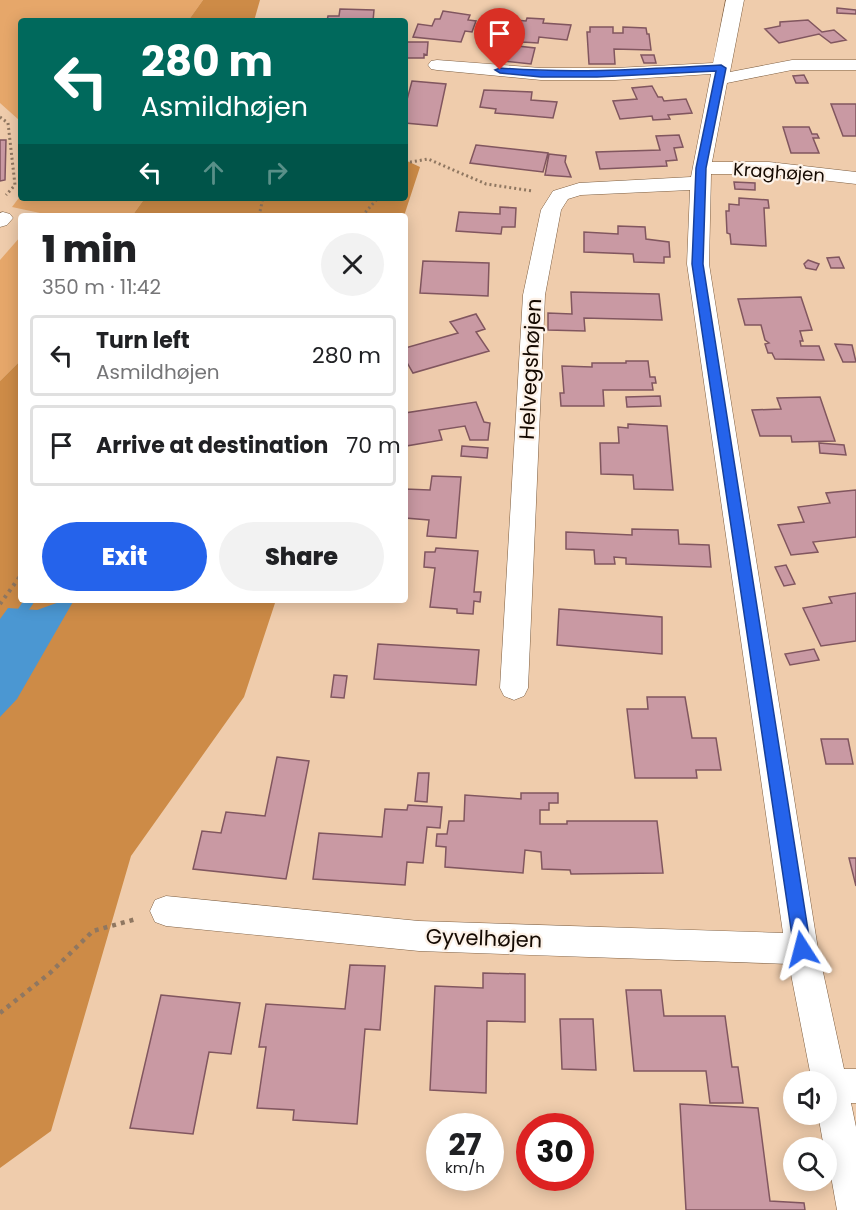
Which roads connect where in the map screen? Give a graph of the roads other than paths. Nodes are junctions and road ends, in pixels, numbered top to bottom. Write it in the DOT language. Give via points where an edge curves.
graph roads {
  1 [pos="735,0"];
  2 [pos="437,65"];
  3 [pos="856,65"];
  4 [pos="721,74"];
  5 [pos="701,176"];
  6 [pos="856,178"];
  7 [pos="514,687"];
  8 [pos="166,911"];
  9 [pos="802,949"];
  10 [pos="843,1086"];
  11 [pos="855,1210"];
  1 -- 4 [label="street"];
  2 -- 4 [label="street" via="541,74"];
  3 -- 4 [label="street" via="792,65"];
  4 -- 5 [label="street"];
  5 -- 6 [label="street, Kraghøjen" via="769,168"];
  5 -- 7 [label="street, Helvegshøjen" via="579,189 560,195 551,210 534,295"];
  5 -- 9 [label="street" via="698,264"];
  8 -- 9 [label="street, Gyvelhøjen" via="419,936"];
  9 -- 10 [label="street"];
  10 -- 11 [label="street"];
}
